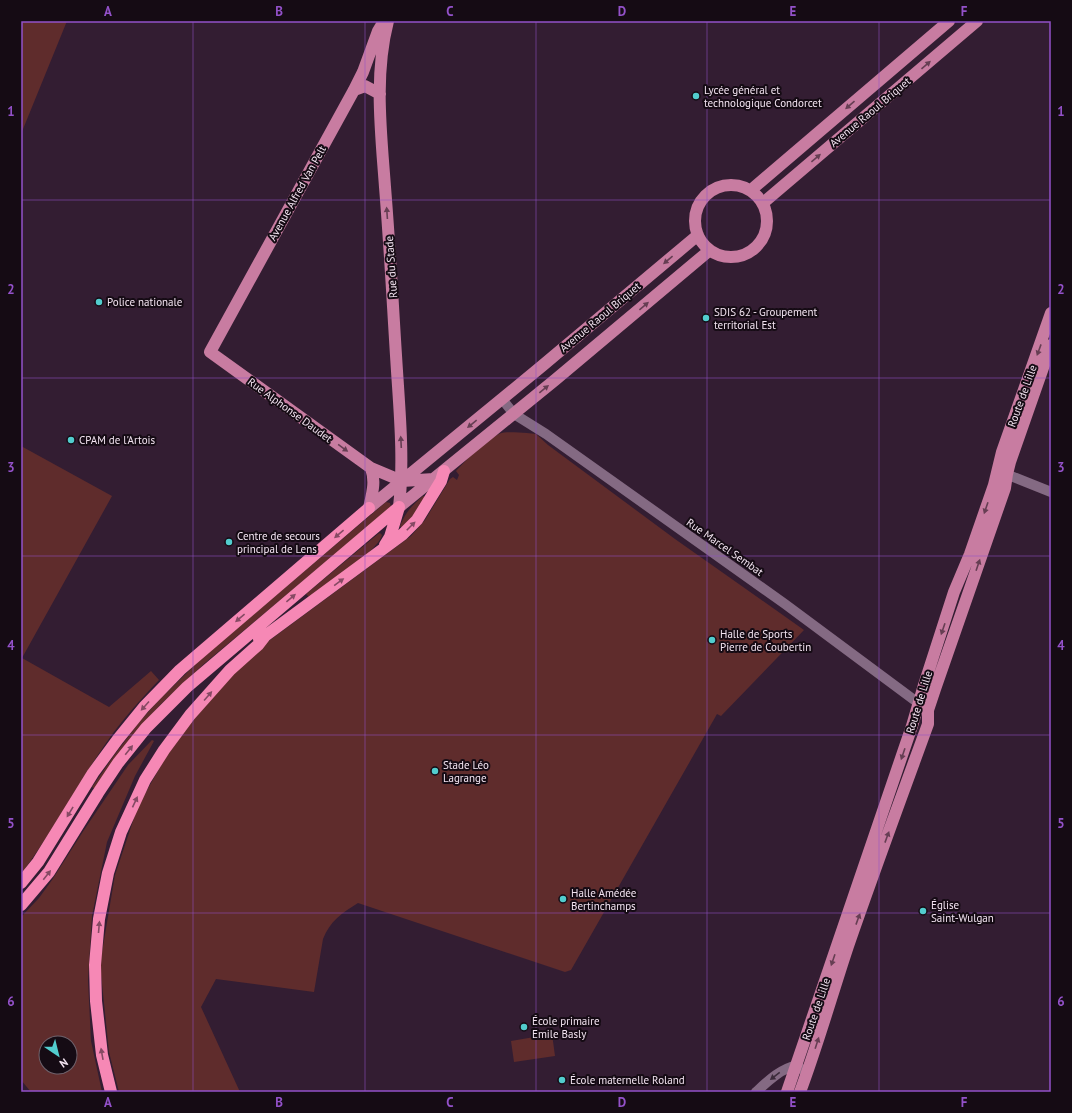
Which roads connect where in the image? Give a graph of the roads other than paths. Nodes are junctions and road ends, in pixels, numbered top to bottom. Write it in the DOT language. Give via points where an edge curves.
graph roads {
  1 [pos="388,21"];
  2 [pos="949,21"];
  3 [pos="977,21"];
  4 [pos="380,24"];
  5 [pos="363,72"];
  6 [pos="354,90"];
  7 [pos="380,94"];
  8 [pos="751,190"];
  9 [pos="763,203"];
  10 [pos="698,234"];
  11 [pos="710,250"];
  12 [pos="1051,313"];
  13 [pos="1051,345"];
  14 [pos="210,352"];
  15 [pos="502,399"];
  16 [pos="514,414"];
  17 [pos="371,468"];
  18 [pos="444,470"];
  19 [pos="1002,472"];
  20 [pos="434,479"];
  21 [pos="402,481"];
  22 [pos="1051,492"];
  23 [pos="399,507"];
  24 [pos="369,508"];
  25 [pos="381,551"];
  26 [pos="265,636"];
  27 [pos="186,687"];
  28 [pos="924,707"];
  29 [pos="21,883"];
  30 [pos="21,904"];
  31 [pos="796,1064"];
  32 [pos="804,1080"];
  33 [pos="111,1092"];
  34 [pos="756,1092"];
  35 [pos="787,1092"];
  36 [pos="800,1092"];
  1 -- 7 [label="main road, Rue du Stade" via="382,54"];
  2 -- 8 [label="main road, Avenue Raoul Briquet, one-way"];
  9 -- 3 [label="main road, Avenue Raoul Briquet, one-way"];
  4 -- 5 [label="main road, Avenue Alfred Van Pelt"];
  5 -- 6 [label="main road, Avenue Alfred Van Pelt"];
  5 -- 7 [label="main road"];
  6 -- 7 [label="main road" via="365,86"];
  6 -- 14 [label="main road, Avenue Alfred Van Pelt"];
  21 -- 7 [label="main road, Rue du Stade, one-way"];
  8 -- 9 [label="main road"];
  8 -- 10 [label="main road" via="743,186 726,185 708,192 697,208 695,226"];
  9 -- 11 [label="main road" via="767,227 756,247 735,256 726,256"];
  10 -- 11 [label="main road"];
  10 -- 15 [label="main road, Avenue Raoul Briquet, one-way"];
  16 -- 11 [label="main road, Avenue Raoul Briquet, one-way"];
  12 -- 19 [label="main road, Route de Lille, one-way" via="1002,452"];
  13 -- 19 [label="main road, Route de Lille"];
  14 -- 17 [label="main road, Rue Alphonse Daudet, one-way"];
  15 -- 16 [label="street"];
  15 -- 21 [label="main road, Avenue Raoul Briquet, one-way"];
  16 -- 18 [label="main road, Avenue Raoul Briquet"];
  16 -- 28 [label="street, Rue Marcel Sembat" via="785,604"];
  17 -- 21 [label="main road, Rue Alphonse Daudet"];
  17 -- 24 [label="main road" via="374,484"];
  18 -- 20 [label="main road, Avenue Raoul Briquet"];
  25 -- 18 [label="highway, one-way" via="417,520 441,481"];
  19 -- 22 [label="street"];
  19 -- 28 [label="main road, Route de Lille" via="1005,488"];
  20 -- 21 [label="main road"];
  20 -- 23 [label="main road, Avenue Raoul Briquet"];
  21 -- 23 [label="main road, Rue du Stade"];
  21 -- 24 [label="main road, Avenue Raoul Briquet"];
  23 -- 25 [label="highway" via="390,537"];
  27 -- 23 [label="highway, one-way"];
  24 -- 29 [label="highway, one-way" via="180,670 144,707 93,773 38,862"];
  26 -- 25 [label="highway, one-way"];
  26 -- 27 [label="highway" via="251,643 208,677"];
  33 -- 26 [label="highway, one-way" via="102,1055 95,965 99,919 108,873 121,832 145,780 164,750 190,715"];
  30 -- 27 [label="highway, one-way" via="49,872 118,764 146,728"];
  28 -- 31 [label="main road, Route de Lille, one-way" via="866,859"];
  32 -- 28 [label="main road, Route de Lille, one-way" via="850,941 928,724"];
  31 -- 32 [label="street" via="802,1070"];
  31 -- 34 [label="street, one-way" via="774,1076"];
  31 -- 35 [label="main road, Route de Lille"];
  32 -- 36 [label="main road, Route de Lille"];
}
